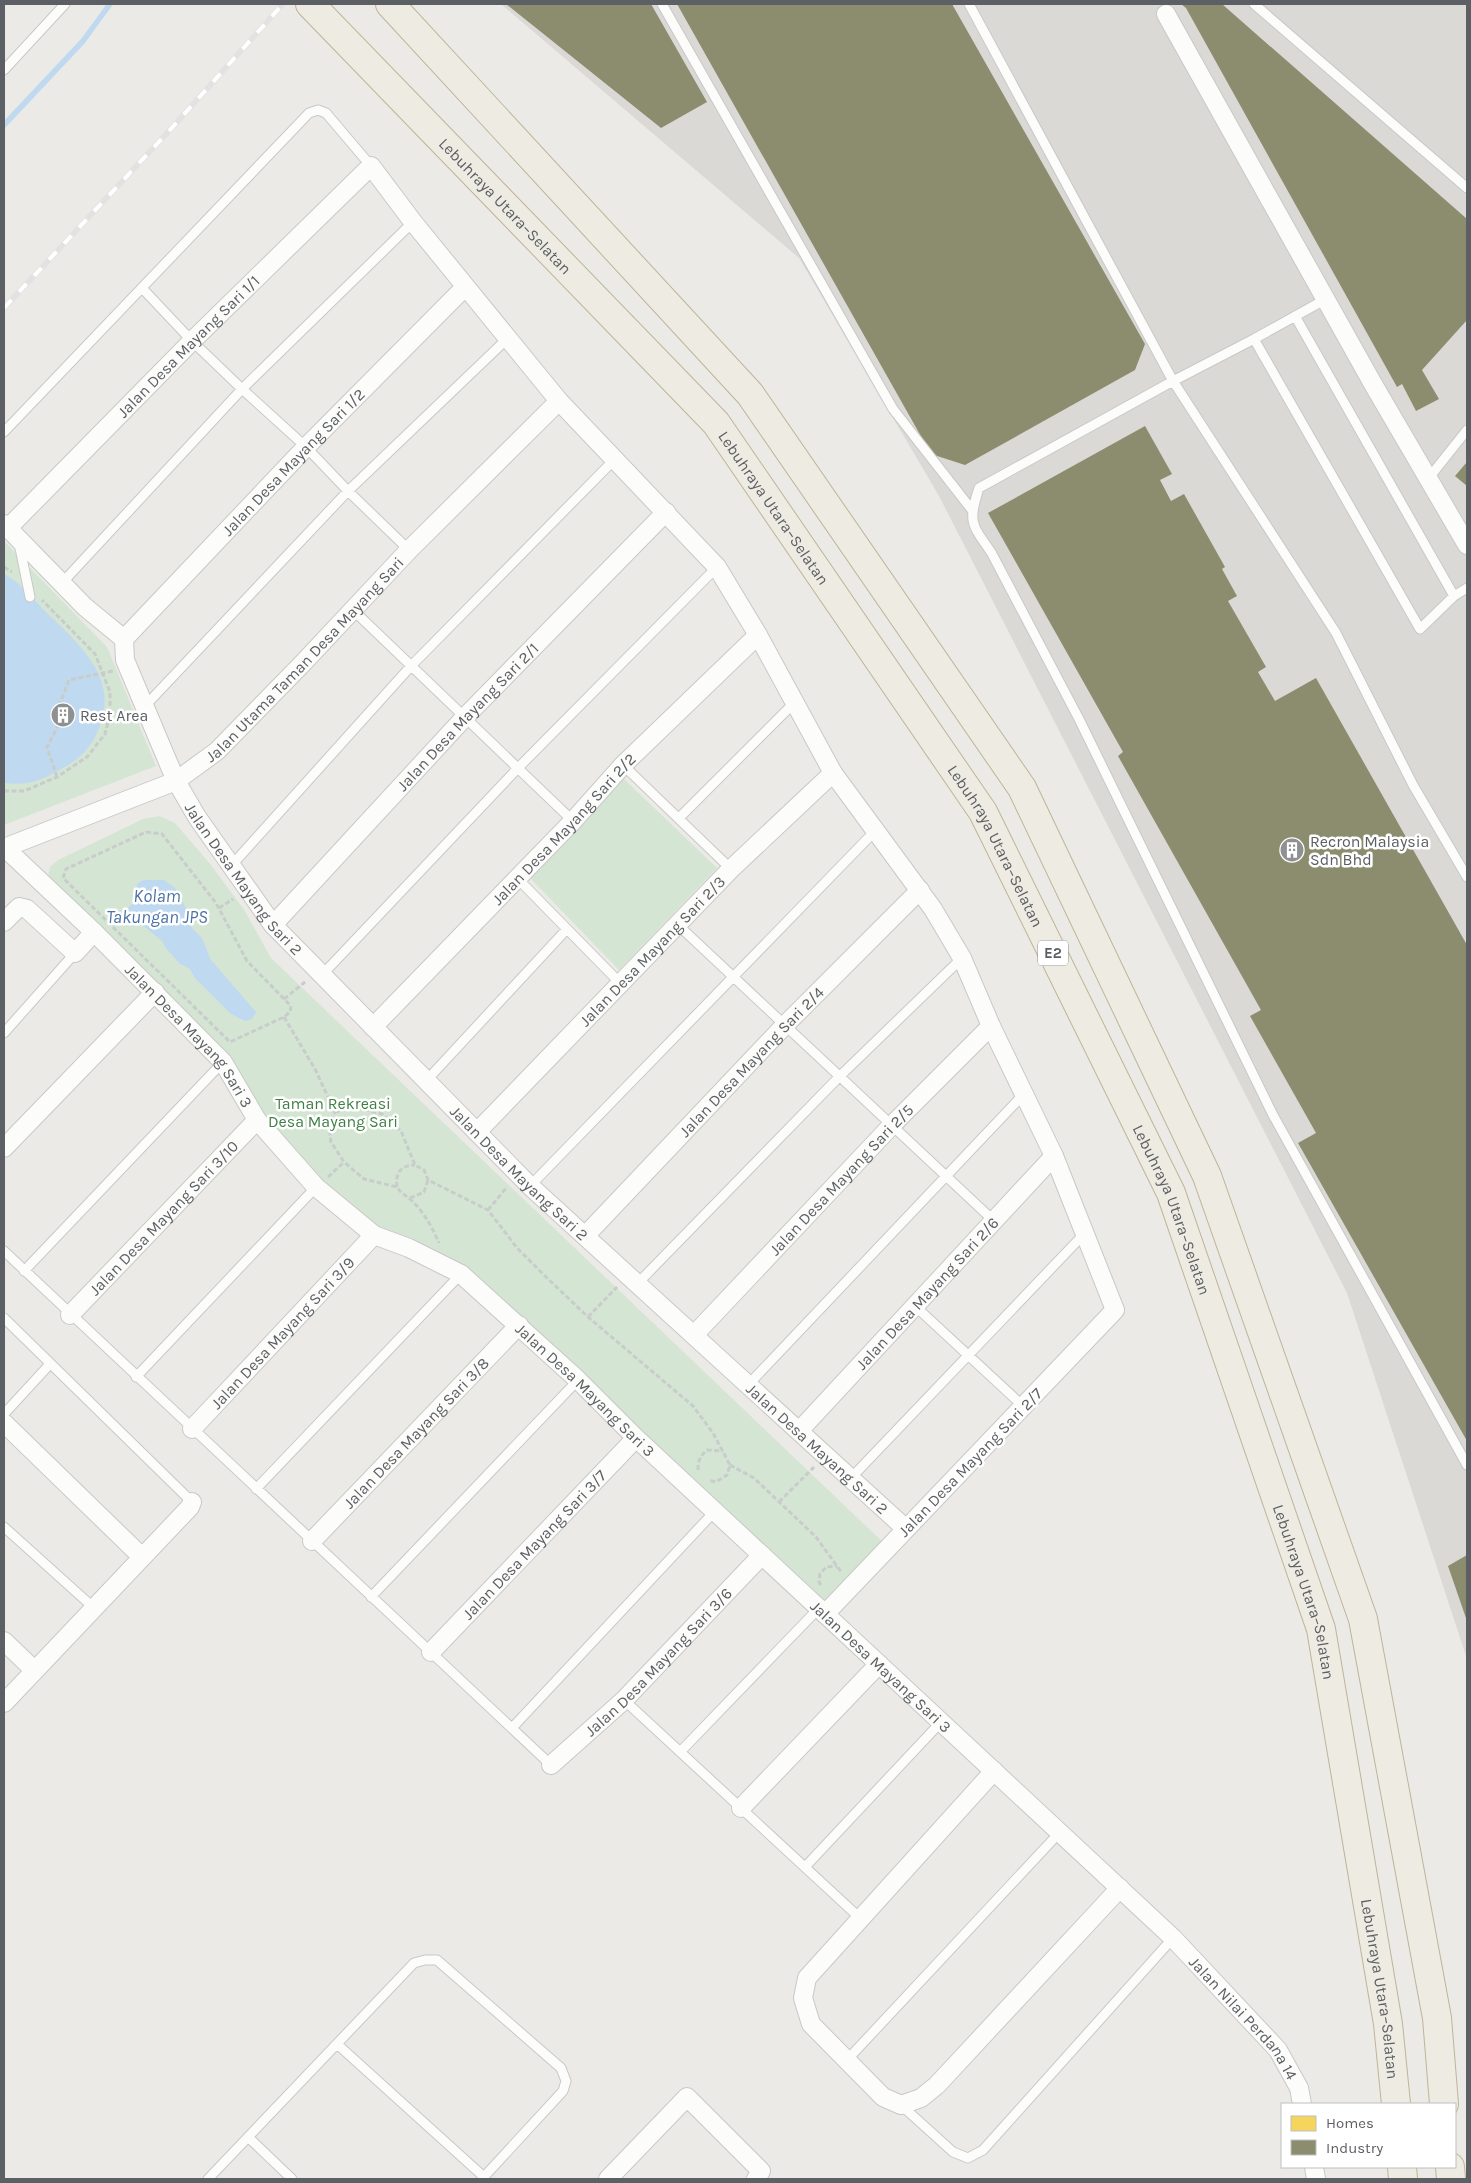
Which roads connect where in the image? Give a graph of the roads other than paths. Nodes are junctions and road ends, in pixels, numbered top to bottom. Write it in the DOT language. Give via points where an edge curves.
graph roads {
  1 [pos="65,4"];
  2 [pos="390,4"];
  3 [pos="662,4"];
  4 [pos="969,4"];
  5 [pos="1254,4"];
  6 [pos="312,5"];
  7 [pos="1166,14"];
  8 [pos="4,70"];
  9 [pos="371,166"];
  10 [pos="1467,188"];
  11 [pos="413,222"];
  12 [pos="465,287"];
  13 [pos="142,288"];
  14 [pos="1326,299"];
  15 [pos="1295,316"];
  16 [pos="508,338"];
  17 [pos="1254,339"];
  18 [pos="192,341"];
  19 [pos="1173,380"];
  20 [pos="242,390"];
  21 [pos="559,401"];
  22 [pos="1467,430"];
  23 [pos="4,432"];
  24 [pos="306,446"];
  25 [pos="615,459"];
  26 [pos="1428,480"];
  27 [pos="348,491"];
  28 [pos="972,510"];
  29 [pos="666,512"];
  30 [pos="10,530"];
  31 [pos="1467,546"];
  32 [pos="409,550"];
  33 [pos="717,567"];
  34 [pos="62,582"];
  35 [pos="1467,588"];
  36 [pos="1454,596"];
  37 [pos="30,597"];
  38 [pos="353,610"];
  39 [pos="758,634"];
  40 [pos="124,639"];
  41 [pos="412,666"];
  42 [pos="795,702"];
  43 [pos="145,706"];
  44 [pos="465,717"];
  45 [pos="623,765"];
  46 [pos="518,768"];
  47 [pos="833,773"];
  48 [pos="176,781"];
  49 [pos="679,818"];
  50 [pos="573,821"];
  51 [pos="876,829"];
  52 [pos="4,848"];
  53 [pos="232,865"];
  54 [pos="731,869"];
  55 [pos="1467,876"];
  56 [pos="517,878"];
  57 [pos="920,890"];
  58 [pos="4,922"];
  59 [pos="273,925"];
  60 [pos="678,925"];
  61 [pos="567,930"];
  62 [pos="94,932"];
  63 [pos="76,953"];
  64 [pos="962,958"];
  65 [pos="320,973"];
  66 [pos="733,977"];
  67 [pos="621,984"];
  68 [pos="155,992"];
  69 [pos="785,1025"];
  70 [pos="991,1026"];
  71 [pos="373,1027"];
  72 [pos="4,1034"];
  73 [pos="223,1062"];
  74 [pos="840,1076"];
  75 [pos="426,1081"];
  76 [pos="1024,1094"];
  77 [pos="257,1120"];
  78 [pos="892,1125"];
  79 [pos="477,1132"];
  80 [pos="4,1148"];
  81 [pos="1054,1156"];
  82 [pos="946,1176"];
  83 [pos="524,1180"];
  84 [pos="316,1187"];
  85 [pos="994,1220"];
  86 [pos="1085,1233"];
  87 [pos="374,1235"];
  88 [pos="585,1236"];
  89 [pos="4,1251"];
  90 [pos="24,1271"];
  91 [pos="461,1274"];
  92 [pos="632,1279"];
  93 [pos="915,1306"];
  94 [pos="70,1315"];
  95 [pos="4,1318"];
  96 [pos="519,1325"];
  97 [pos="694,1335"];
  98 [pos="967,1356"];
  99 [pos="50,1364"];
  100 [pos="136,1377"];
  101 [pos="578,1380"];
  102 [pos="748,1385"];
  103 [pos="1022,1406"];
  104 [pos="4,1414"];
  105 [pos="4,1423"];
  106 [pos="192,1429"];
  107 [pos="799,1430"];
  108 [pos="636,1438"];
  109 [pos="1467,1465"];
  110 [pos="850,1478"];
  111 [pos="256,1489"];
  112 [pos="192,1502"];
  113 [pos="715,1511"];
  114 [pos="4,1527"];
  115 [pos="906,1528"];
  116 [pos="312,1541"];
  117 [pos="762,1555"];
  118 [pos="142,1557"];
  119 [pos="371,1596"];
  120 [pos="94,1608"];
  121 [pos="822,1611"];
  122 [pos="4,1641"];
  123 [pos="431,1652"];
  124 [pos="879,1664"];
  125 [pos="34,1670"];
  126 [pos="624,1700"];
  127 [pos="4,1703"];
  128 [pos="941,1722"];
  129 [pos="512,1728"];
  130 [pos="680,1752"];
  131 [pos="551,1765"];
  132 [pos="994,1771"];
  133 [pos="742,1808"];
  134 [pos="1060,1832"];
  135 [pos="804,1866"];
  136 [pos="1120,1888"];
  137 [pos="861,1918"];
  138 [pos="1173,1938"];
  139 [pos="337,2044"];
  140 [pos="847,2060"];
  141 [pos="1302,2103"];
  142 [pos="1396,2103"];
  143 [pos="1444,2103"];
  144 [pos="901,2105"];
  145 [pos="248,2137"];
  146 [pos="483,2178"];
  147 [pos="208,2179"];
  148 [pos="292,2179"];
  149 [pos="608,2179"];
  150 [pos="756,2179"];
  1 -- 8 [label="lane"];
  2 -- 143 [label="highway, E2" via="750,394 1022,788 1206,1176 1363,1618 1437,2018"];
  3 -- 28 [label="lane" via="893,409"];
  4 -- 19 [label="lane"];
  5 -- 10 [label="lane"];
  6 -- 142 [label="highway, Lebuhraya Utara–Selatan / E2" via="716,423 983,812 1171,1193 1321,1629 1388,2024"];
  7 -- 14 [label="street"];
  9 -- 11 [label="street"];
  9 -- 13 [label="lane" via="326,113 318,110 309,113"];
  9 -- 18 [label="street, Jalan Desa Mayang Sari 1/1"];
  11 -- 12 [label="street"];
  11 -- 20 [label="lane"];
  12 -- 16 [label="street"];
  12 -- 24 [label="street, Jalan Desa Mayang Sari 1/2"];
  13 -- 18 [label="lane"];
  13 -- 23 [label="lane"];
  14 -- 15 [label="lane"];
  14 -- 26 [label="street"];
  15 -- 17 [label="lane"];
  15 -- 36 [label="lane"];
  16 -- 21 [label="street"];
  16 -- 27 [label="lane"];
  17 -- 19 [label="lane"];
  17 -- 36 [label="lane" via="1420,630"];
  18 -- 20 [label="lane"];
  18 -- 30 [label="street, Jalan Desa Mayang Sari 1/1"];
  19 -- 28 [label="lane" via="979,488"];
  19 -- 55 [label="lane" via="1336,633 1413,785"];
  20 -- 24 [label="lane"];
  20 -- 34 [label="lane"];
  21 -- 25 [label="street"];
  21 -- 32 [label="street, Jalan Utama Taman Desa Mayang Sari"];
  22 -- 26 [label="lane"];
  24 -- 27 [label="lane"];
  24 -- 40 [label="street, Jalan Desa Mayang Sari 1/2"];
  25 -- 29 [label="street"];
  25 -- 41 [label="lane"];
  26 -- 31 [label="street"];
  27 -- 32 [label="lane"];
  27 -- 43 [label="lane"];
  28 -- 109 [label="lane" via="974,527 991,552 1079,719 1273,1115"];
  29 -- 33 [label="street"];
  29 -- 44 [label="street, Jalan Desa Mayang Sari 2/1"];
  30 -- 34 [label="street"];
  30 -- 37 [label="lane"];
  32 -- 38 [label="street, Jalan Utama Taman Desa Mayang Sari"];
  33 -- 39 [label="street"];
  33 -- 46 [label="lane"];
  34 -- 40 [label="street" via="85,607"];
  35 -- 36 [label="lane"];
  38 -- 41 [label="lane"];
  38 -- 48 [label="street, Jalan Utama Taman Desa Mayang Sari" via="217,751"];
  39 -- 42 [label="street"];
  39 -- 45 [label="street, Jalan Desa Mayang Sari 2/2"];
  40 -- 43 [label="street, Jalan Desa Mayang Sari 2" via="125,660"];
  41 -- 44 [label="lane"];
  41 -- 53 [label="lane"];
  42 -- 47 [label="street"];
  42 -- 49 [label="lane"];
  43 -- 48 [label="street, Jalan Desa Mayang Sari 2"];
  44 -- 46 [label="lane"];
  44 -- 59 [label="street, Jalan Desa Mayang Sari 2/1"];
  45 -- 49 [label="lane"];
  45 -- 50 [label="street, Jalan Desa Mayang Sari 2/2"];
  46 -- 50 [label="lane"];
  46 -- 65 [label="lane"];
  47 -- 51 [label="street"];
  47 -- 54 [label="street, Jalan Desa Mayang Sari 2/3"];
  48 -- 52 [label="street, Jalan Utama Taman Desa Mayang Sari"];
  48 -- 53 [label="street, Jalan Desa Mayang Sari 2"];
  49 -- 54 [label="lane"];
  50 -- 56 [label="street, Jalan Desa Mayang Sari 2/2"];
  51 -- 57 [label="street"];
  51 -- 66 [label="lane"];
  52 -- 62 [label="street, Jalan Desa Mayang Sari 3"];
  53 -- 59 [label="street, Jalan Desa Mayang Sari 2"];
  54 -- 60 [label="street, Jalan Desa Mayang Sari 2/3"];
  56 -- 61 [label="lane"];
  56 -- 71 [label="street, Jalan Desa Mayang Sari 2/2"];
  57 -- 64 [label="street"];
  57 -- 69 [label="street, Jalan Desa Mayang Sari 2/4"];
  58 -- 63 [label="street" via="19,908 27,909"];
  59 -- 65 [label="street, Jalan Desa Mayang Sari 2"];
  60 -- 66 [label="lane"];
  60 -- 67 [label="street, Jalan Desa Mayang Sari 2/3"];
  61 -- 67 [label="lane"];
  61 -- 75 [label="lane"];
  62 -- 63 [label="street"];
  62 -- 68 [label="street, Jalan Desa Mayang Sari 3"];
  63 -- 72 [label="lane"];
  64 -- 70 [label="street"];
  64 -- 74 [label="lane"];
  65 -- 71 [label="street, Jalan Desa Mayang Sari 2"];
  66 -- 69 [label="lane"];
  66 -- 83 [label="lane"];
  67 -- 79 [label="street, Jalan Desa Mayang Sari 2/3"];
  68 -- 73 [label="street, Jalan Desa Mayang Sari 3"];
  68 -- 80 [label="street"];
  69 -- 74 [label="lane"];
  69 -- 88 [label="street, Jalan Desa Mayang Sari 2/4"];
  70 -- 76 [label="street"];
  70 -- 78 [label="street, Jalan Desa Mayang Sari 2/5"];
  71 -- 75 [label="street, Jalan Desa Mayang Sari 2"];
  73 -- 77 [label="street, Jalan Desa Mayang Sari 3"];
  73 -- 90 [label="lane"];
  74 -- 78 [label="lane"];
  74 -- 92 [label="lane"];
  75 -- 79 [label="street, Jalan Desa Mayang Sari 2"];
  76 -- 81 [label="street"];
  76 -- 82 [label="lane"];
  77 -- 84 [label="street, Jalan Desa Mayang Sari 3"];
  77 -- 94 [label="street, Jalan Desa Mayang Sari 3/10"];
  78 -- 82 [label="lane"];
  78 -- 97 [label="street, Jalan Desa Mayang Sari 2/5"];
  79 -- 83 [label="street, Jalan Desa Mayang Sari 2"];
  81 -- 85 [label="street, Jalan Desa Mayang Sari 2/6"];
  81 -- 86 [label="street"];
  82 -- 85 [label="lane"];
  82 -- 102 [label="lane"];
  83 -- 88 [label="street, Jalan Desa Mayang Sari 2"];
  84 -- 87 [label="street, Jalan Desa Mayang Sari 3"];
  84 -- 100 [label="lane"];
  85 -- 93 [label="street, Jalan Desa Mayang Sari 2/6"];
  86 -- 98 [label="lane"];
  86 -- 103 [label="street, Jalan Desa Mayang Sari 2/7" via="1114,1310"];
  87 -- 91 [label="street, Jalan Desa Mayang Sari 3"];
  87 -- 106 [label="street, Jalan Desa Mayang Sari 3/9"];
  88 -- 92 [label="street, Jalan Desa Mayang Sari 2"];
  89 -- 90 [label="lane"];
  90 -- 94 [label="lane"];
  91 -- 96 [label="street, Jalan Desa Mayang Sari 3"];
  91 -- 111 [label="lane"];
  92 -- 97 [label="street, Jalan Desa Mayang Sari 2"];
  93 -- 98 [label="lane"];
  93 -- 107 [label="street, Jalan Desa Mayang Sari 2/6"];
  94 -- 100 [label="lane"];
  95 -- 99 [label="lane"];
  96 -- 101 [label="street, Jalan Desa Mayang Sari 3"];
  96 -- 116 [label="street, Jalan Desa Mayang Sari 3/8"];
  97 -- 102 [label="street, Jalan Desa Mayang Sari 2"];
  98 -- 103 [label="lane"];
  98 -- 110 [label="lane"];
  99 -- 104 [label="lane"];
  99 -- 112 [label="lane"];
  100 -- 106 [label="lane"];
  101 -- 108 [label="street, Jalan Desa Mayang Sari 3"];
  101 -- 119 [label="lane"];
  102 -- 107 [label="street, Jalan Desa Mayang Sari 2"];
  103 -- 115 [label="street, Jalan Desa Mayang Sari 2/7"];
  105 -- 118 [label="street"];
  106 -- 111 [label="lane"];
  107 -- 110 [label="street, Jalan Desa Mayang Sari 2"];
  108 -- 113 [label="street, Jalan Desa Mayang Sari 3"];
  108 -- 123 [label="street, Jalan Desa Mayang Sari 3/7"];
  110 -- 115 [label="street, Jalan Desa Mayang Sari 2"];
  111 -- 116 [label="lane"];
  112 -- 118 [label="street" via="190,1508"];
  113 -- 117 [label="street, Jalan Desa Mayang Sari 3"];
  113 -- 129 [label="lane"];
  114 -- 120 [label="lane"];
  115 -- 121 [label="street, Jalan Desa Mayang Sari 2/7"];
  116 -- 119 [label="lane"];
  117 -- 121 [label="street, Jalan Desa Mayang Sari 3"];
  117 -- 126 [label="street, Jalan Desa Mayang Sari 3/6"];
  118 -- 120 [label="street"];
  119 -- 123 [label="lane"];
  120 -- 125 [label="street"];
  121 -- 124 [label="street, Jalan Desa Mayang Sari 3"];
  121 -- 130 [label="lane"];
  122 -- 125 [label="street"];
  123 -- 129 [label="lane"];
  124 -- 128 [label="street, Jalan Desa Mayang Sari 3"];
  124 -- 133 [label="street"];
  125 -- 127 [label="street"];
  126 -- 130 [label="lane"];
  126 -- 131 [label="street, Jalan Desa Mayang Sari 3/6"];
  128 -- 132 [label="street, Jalan Desa Mayang Sari 3"];
  128 -- 135 [label="lane"];
  129 -- 131 [label="lane"];
  130 -- 133 [label="lane"];
  132 -- 134 [label="street, Jalan Desa Mayang Sari 3"];
  132 -- 137 [label="street"];
  133 -- 135 [label="lane"];
  134 -- 136 [label="street, Jalan Desa Mayang Sari 3"];
  134 -- 140 [label="lane"];
  135 -- 137 [label="lane"];
  136 -- 138 [label="street, Jalan Desa Mayang Sari 3"];
  136 -- 144 [label="street" via="936,2086 921,2098"];
  137 -- 140 [label="street" via="807,1978 803,1998 811,2024"];
  138 -- 141 [label="street, Jalan Nilai Perdana 14" via="1278,2050 1299,2088"];
  138 -- 144 [label="lane" via="983,2150 968,2158 953,2152"];
  139 -- 145 [label="lane"];
  139 -- 146 [label="lane"];
  139 -- 146 [label="lane" via="414,1963 437,1960 560,2068 566,2081 563,2091"];
  140 -- 144 [label="street" via="883,2097"];
  145 -- 147 [label="lane"];
  145 -- 148 [label="lane"];
  149 -- 150 [label="street" via="687,2097 761,2171"];
}
